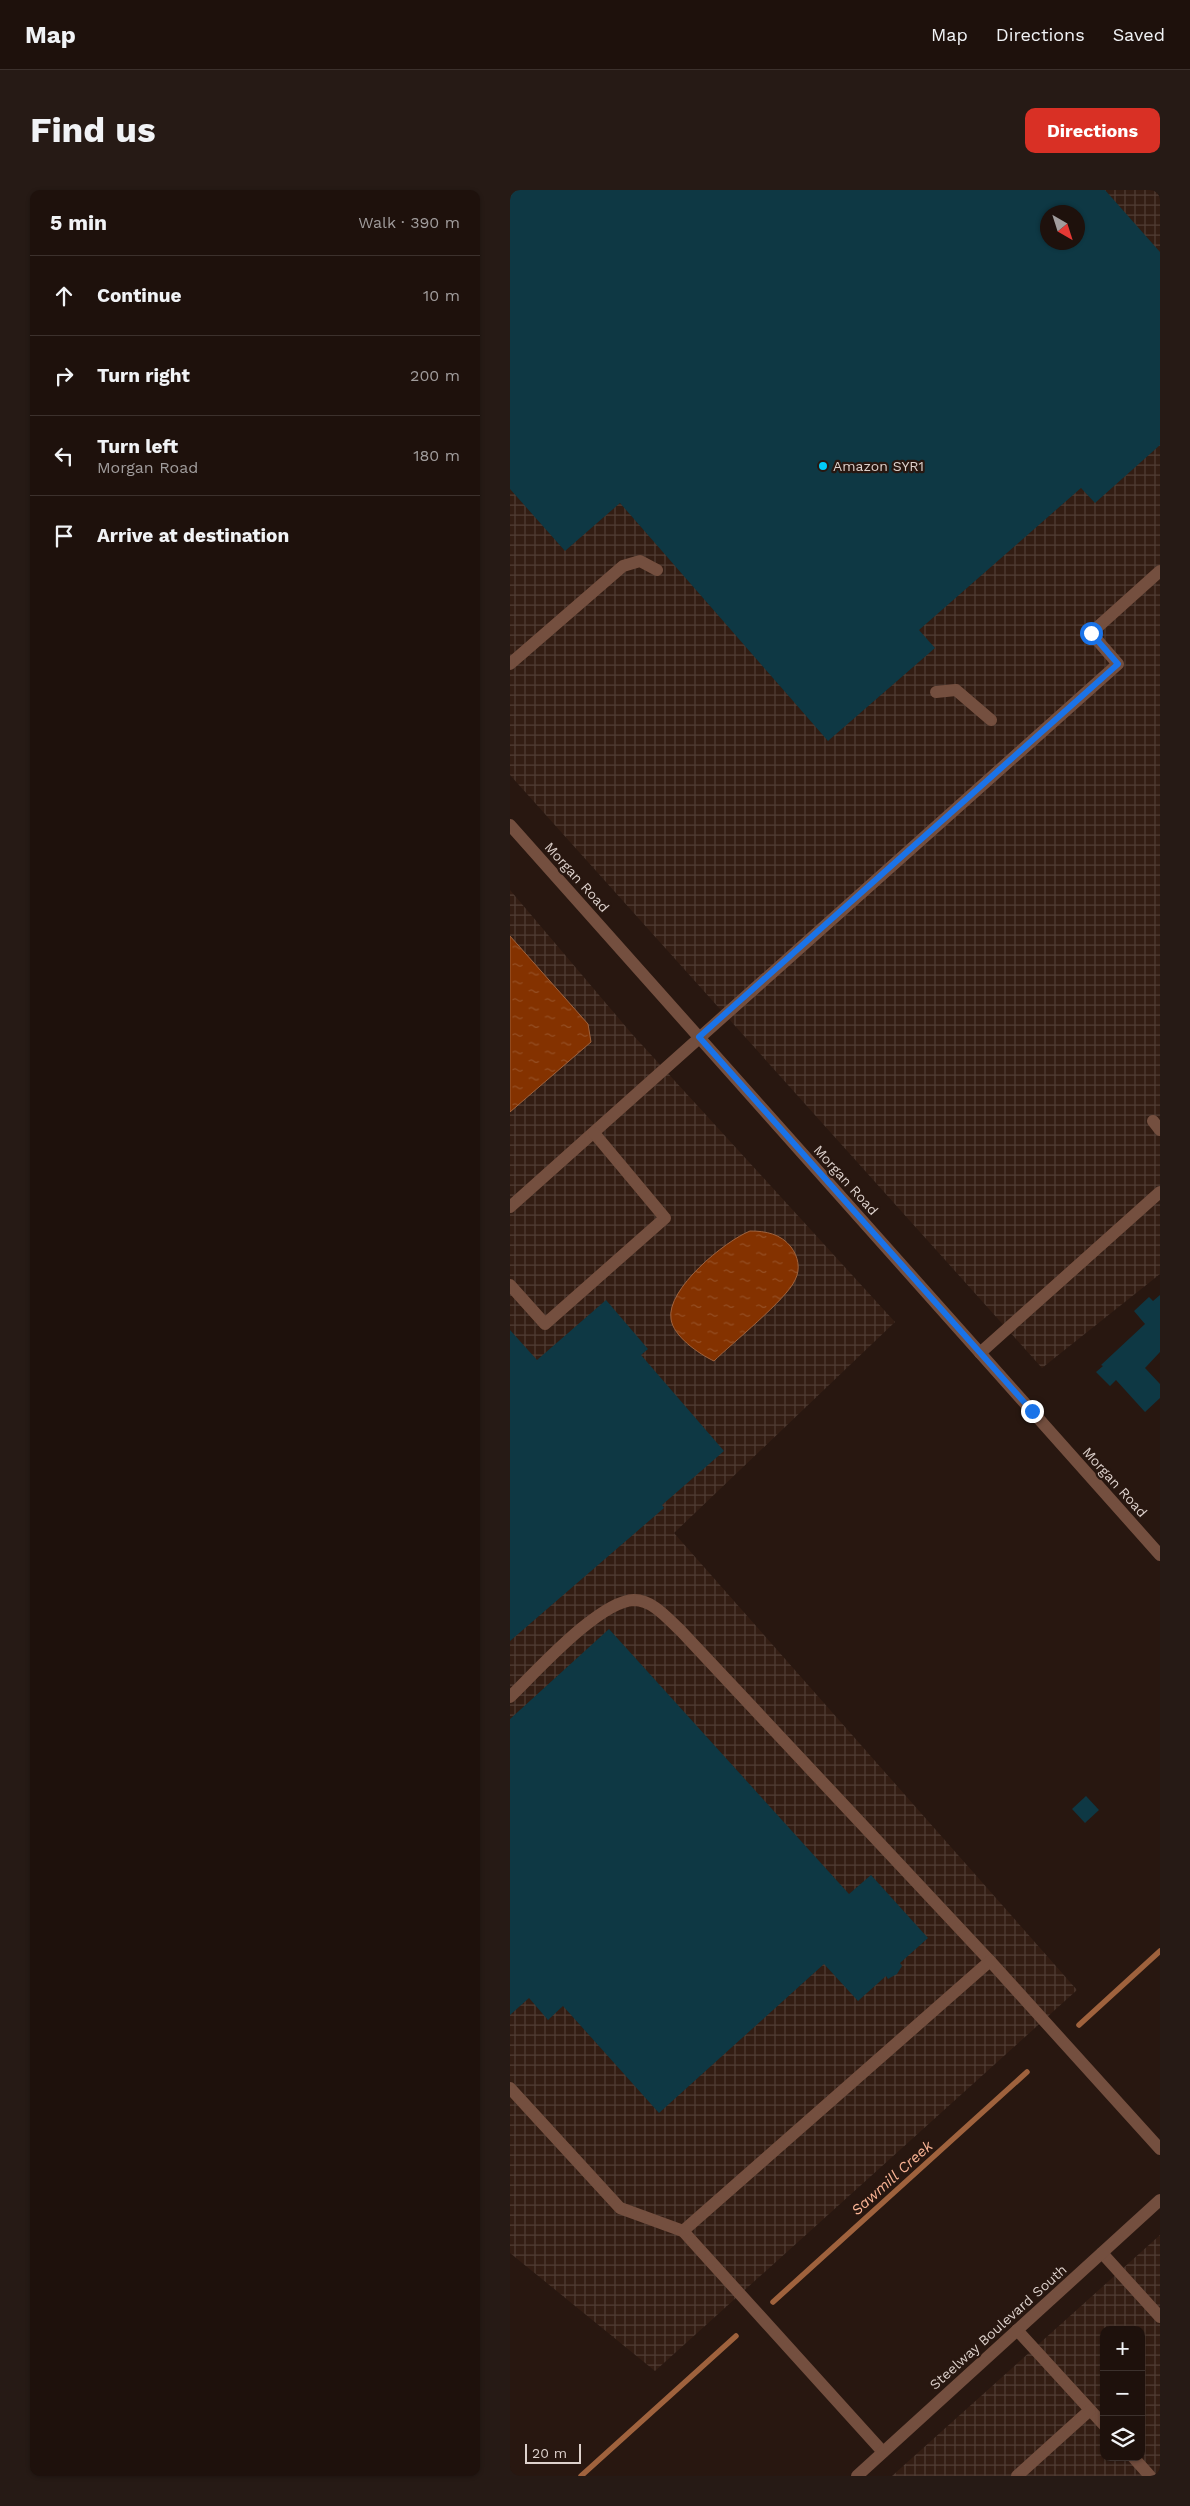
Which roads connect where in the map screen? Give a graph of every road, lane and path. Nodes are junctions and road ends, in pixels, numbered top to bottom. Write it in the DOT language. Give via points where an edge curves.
graph roads {
  1 [pos="657,570"];
  2 [pos="1160,571"];
  3 [pos="510,664"];
  4 [pos="936,692"];
  5 [pos="990,720"];
  6 [pos="510,825"];
  7 [pos="699,1037"];
  8 [pos="594,1133"];
  9 [pos="1160,1192"];
  10 [pos="510,1207"];
  11 [pos="510,1285"];
  12 [pos="980,1353"];
  13 [pos="1160,1555"];
  14 [pos="510,1697"];
  15 [pos="990,1962"];
  16 [pos="510,2088"];
  17 [pos="1160,2150"];
  18 [pos="1160,2200"];
  19 [pos="683,2231"];
  20 [pos="1102,2253"];
  21 [pos="1160,2317"];
  22 [pos="1017,2330"];
  23 [pos="1090,2410"];
  24 [pos="1100,2421"];
  25 [pos="883,2452"];
  26 [pos="1137,2461"];
  27 [pos="857,2476"];
  28 [pos="1017,2476"];
  29 [pos="1150,2476"];
  1 -- 3 [label="street" via="640,561 623,566"];
  2 -- 7 [label="street" via="1091,633 1118,664"];
  4 -- 5 [label="street" via="956,690"];
  6 -- 7 [label="street, Morgan Road"];
  7 -- 8 [label="street"];
  7 -- 12 [label="street, Morgan Road"];
  8 -- 10 [label="street"];
  8 -- 11 [label="street" via="665,1218 545,1324"];
  9 -- 12 [label="street"];
  12 -- 13 [label="street, Morgan Road"];
  14 -- 15 [label="street" via="582,1628 608,1608 634,1600 654,1606"];
  15 -- 17 [label="street"];
  15 -- 19 [label="street"];
  16 -- 19 [label="street" via="620,2208"];
  18 -- 20 [label="street, Steelway Boulevard South"];
  19 -- 25 [label="street"];
  20 -- 21 [label="street"];
  20 -- 22 [label="street, Steelway Boulevard South"];
  22 -- 23 [label="street"];
  22 -- 25 [label="street, Steelway Boulevard South"];
  23 -- 24 [label="street"];
  23 -- 28 [label="street"];
  25 -- 27 [label="street, Steelway Boulevard South"];
  26 -- 29 [label="street"];
}
